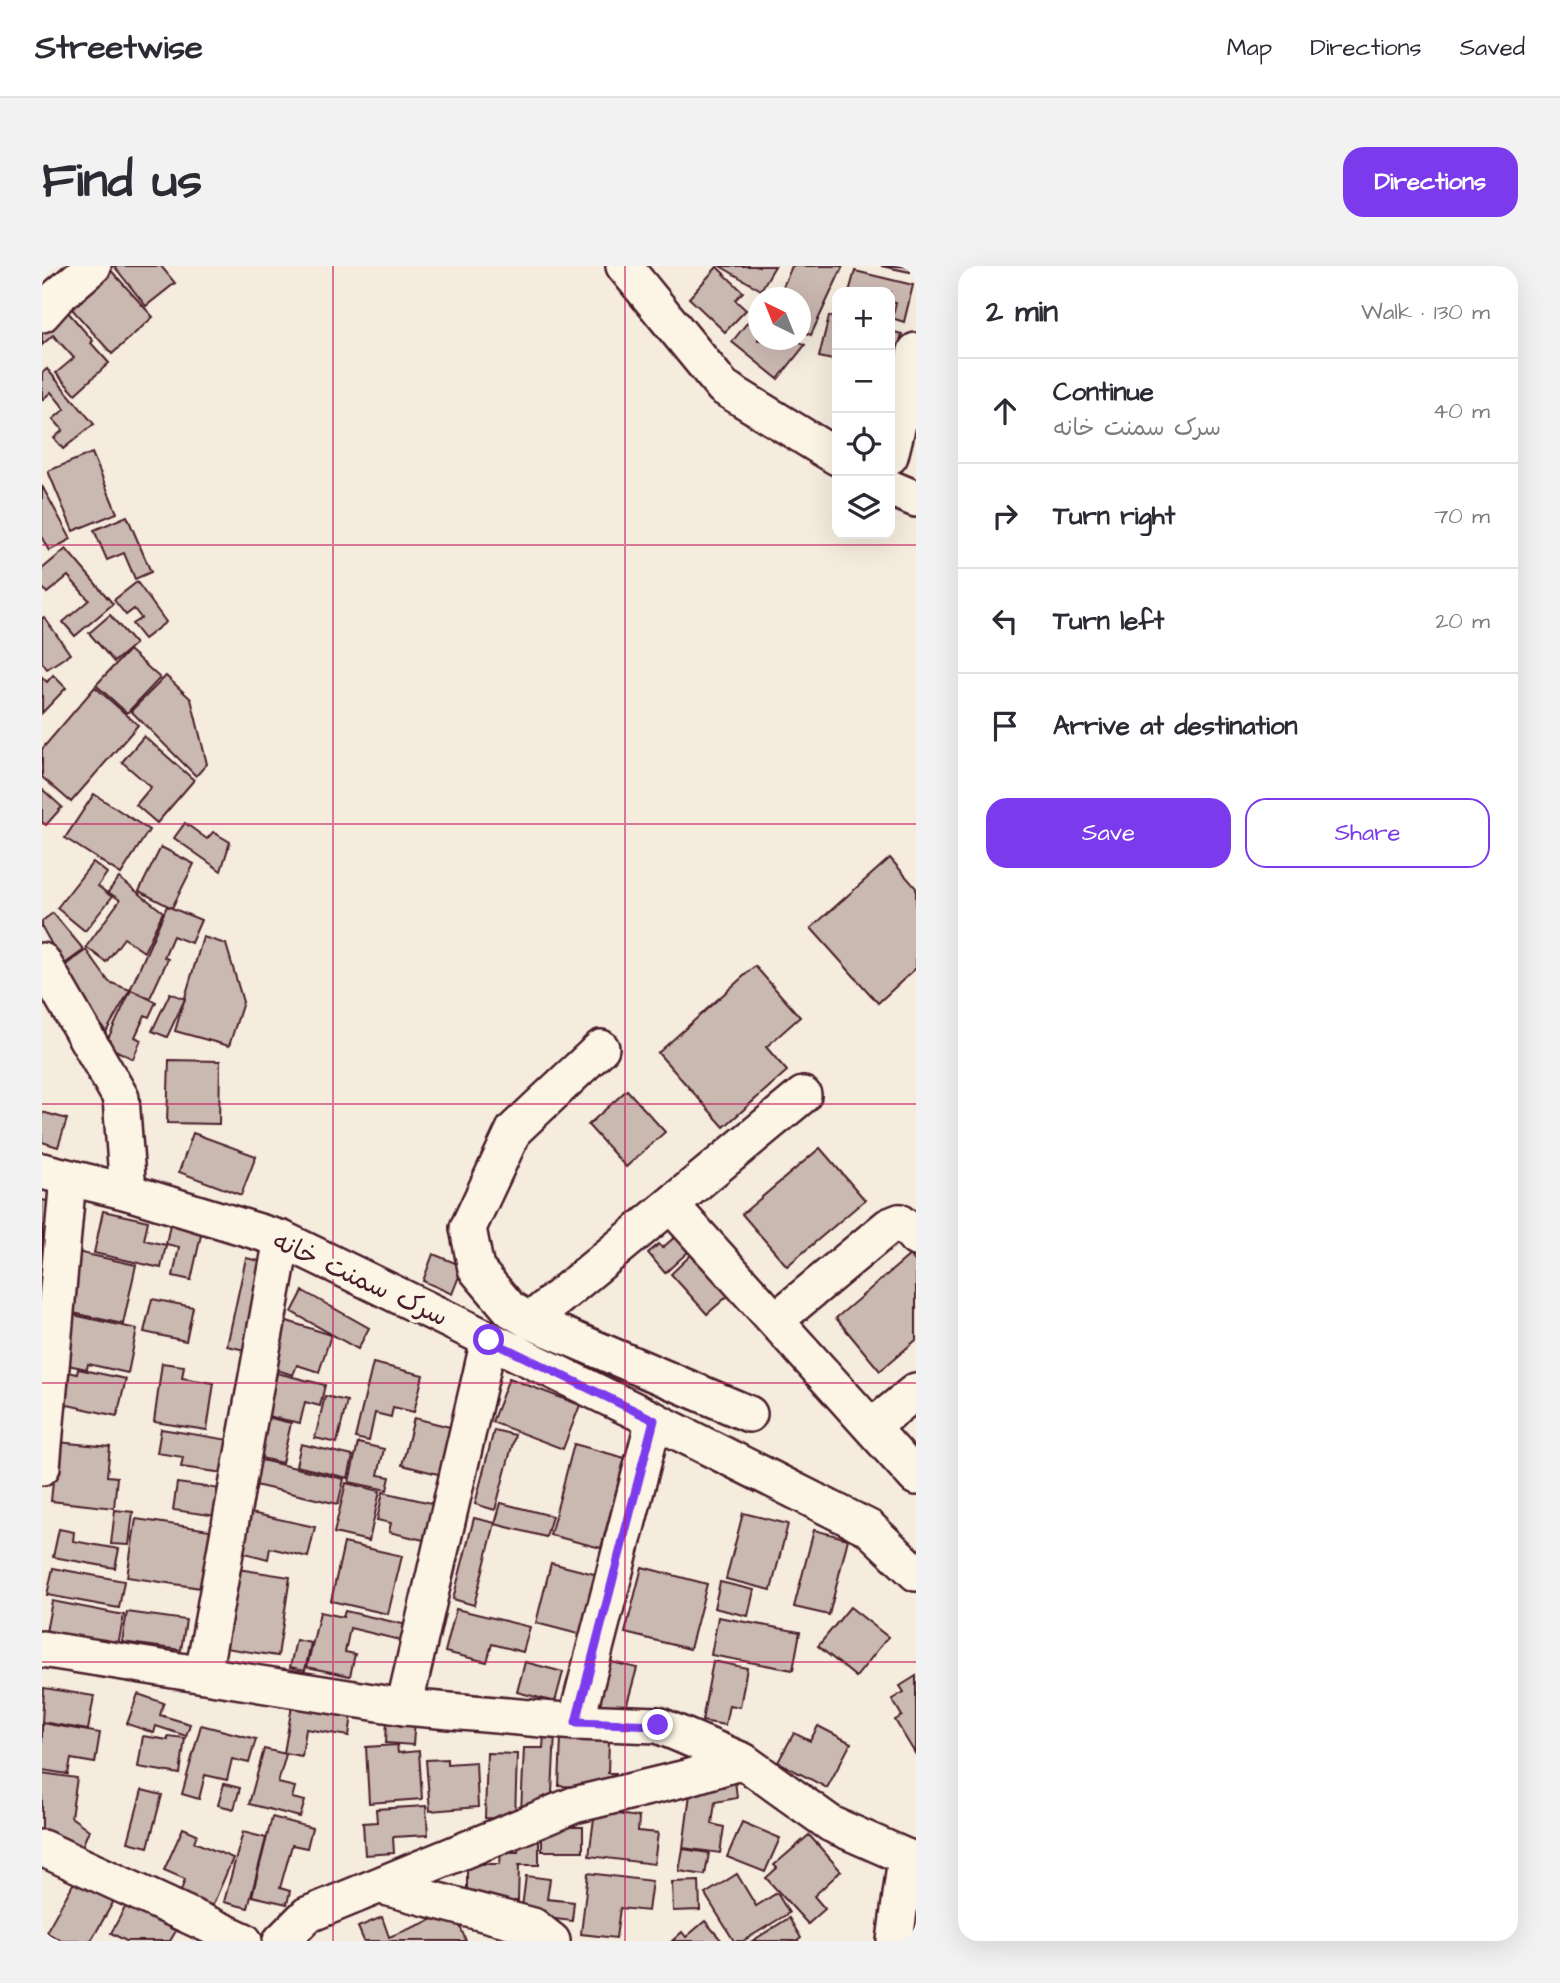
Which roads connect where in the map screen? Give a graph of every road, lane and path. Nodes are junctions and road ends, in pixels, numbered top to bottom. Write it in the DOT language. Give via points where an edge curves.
graph roads {
  1 [pos="93,266"];
  2 [pos="626,267"];
  3 [pos="42,314"];
  4 [pos="916,351"];
  5 [pos="895,436"];
  6 [pos="832,454"];
  7 [pos="895,490"];
  8 [pos="916,499"];
  9 [pos="42,961"];
  10 [pos="601,1048"];
  11 [pos="803,1095"];
  12 [pos="55,1175"];
  13 [pos="128,1192"];
  14 [pos="671,1205"];
  15 [pos="916,1238"];
  16 [pos="282,1239"];
  17 [pos="776,1320"];
  18 [pos="530,1321"];
  19 [pos="489,1340"];
  20 [pos="916,1391"];
  21 [pos="748,1414"];
  22 [pos="654,1420"];
  23 [pos="872,1427"];
  24 [pos="42,1466"];
  25 [pos="916,1477"];
  26 [pos="916,1573"];
  27 [pos="42,1649"];
  28 [pos="203,1674"];
  29 [pos="404,1707"];
  30 [pos="576,1722"];
  31 [pos="743,1761"];
  32 [pos="42,1847"];
  33 [pos="911,1862"];
  34 [pos="381,1886"];
  35 [pos="244,1941"];
  36 [pos="281,1941"];
  37 [pos="552,1941"];
  38 [pos="895,1941"];
  1 -- 3 [label="street"];
  2 -- 6 [label="street" via="723,387"];
  4 -- 5 [label="street"];
  7 -- 8 [label="street"];
  9 -- 13 [label="street" via="121,1098"];
  10 -- 18 [label="street" via="514,1130 468,1228 476,1269 510,1309"];
  11 -- 14 [label="street"];
  12 -- 13 [label="street, سرک سمنت خانه"];
  12 -- 24 [label="street"];
  13 -- 16 [label="street, سرک سمنت خانه"];
  14 -- 17 [label="street"];
  14 -- 18 [label="street"];
  15 -- 17 [label="street" via="899,1223 889,1226"];
  16 -- 19 [label="street, سرک سمنت خانه"];
  16 -- 28 [label="street"];
  17 -- 23 [label="street"];
  18 -- 21 [label="street"];
  19 -- 22 [label="street, سرک سمنت خانه"];
  19 -- 29 [label="street"];
  20 -- 23 [label="street"];
  22 -- 26 [label="street, سرک سمنت خانه" via="869,1528"];
  22 -- 30 [label="street"];
  23 -- 25 [label="street"];
  27 -- 28 [label="street"];
  28 -- 29 [label="street"];
  29 -- 30 [label="street"];
  30 -- 31 [label="street" via="658,1725"];
  31 -- 33 [label="street" via="831,1824"];
  31 -- 34 [label="street" via="574,1805"];
  32 -- 35 [label="street"];
  33 -- 38 [label="street"];
  34 -- 36 [label="street" via="307,1915"];
  34 -- 37 [label="street" via="533,1926"];
}
